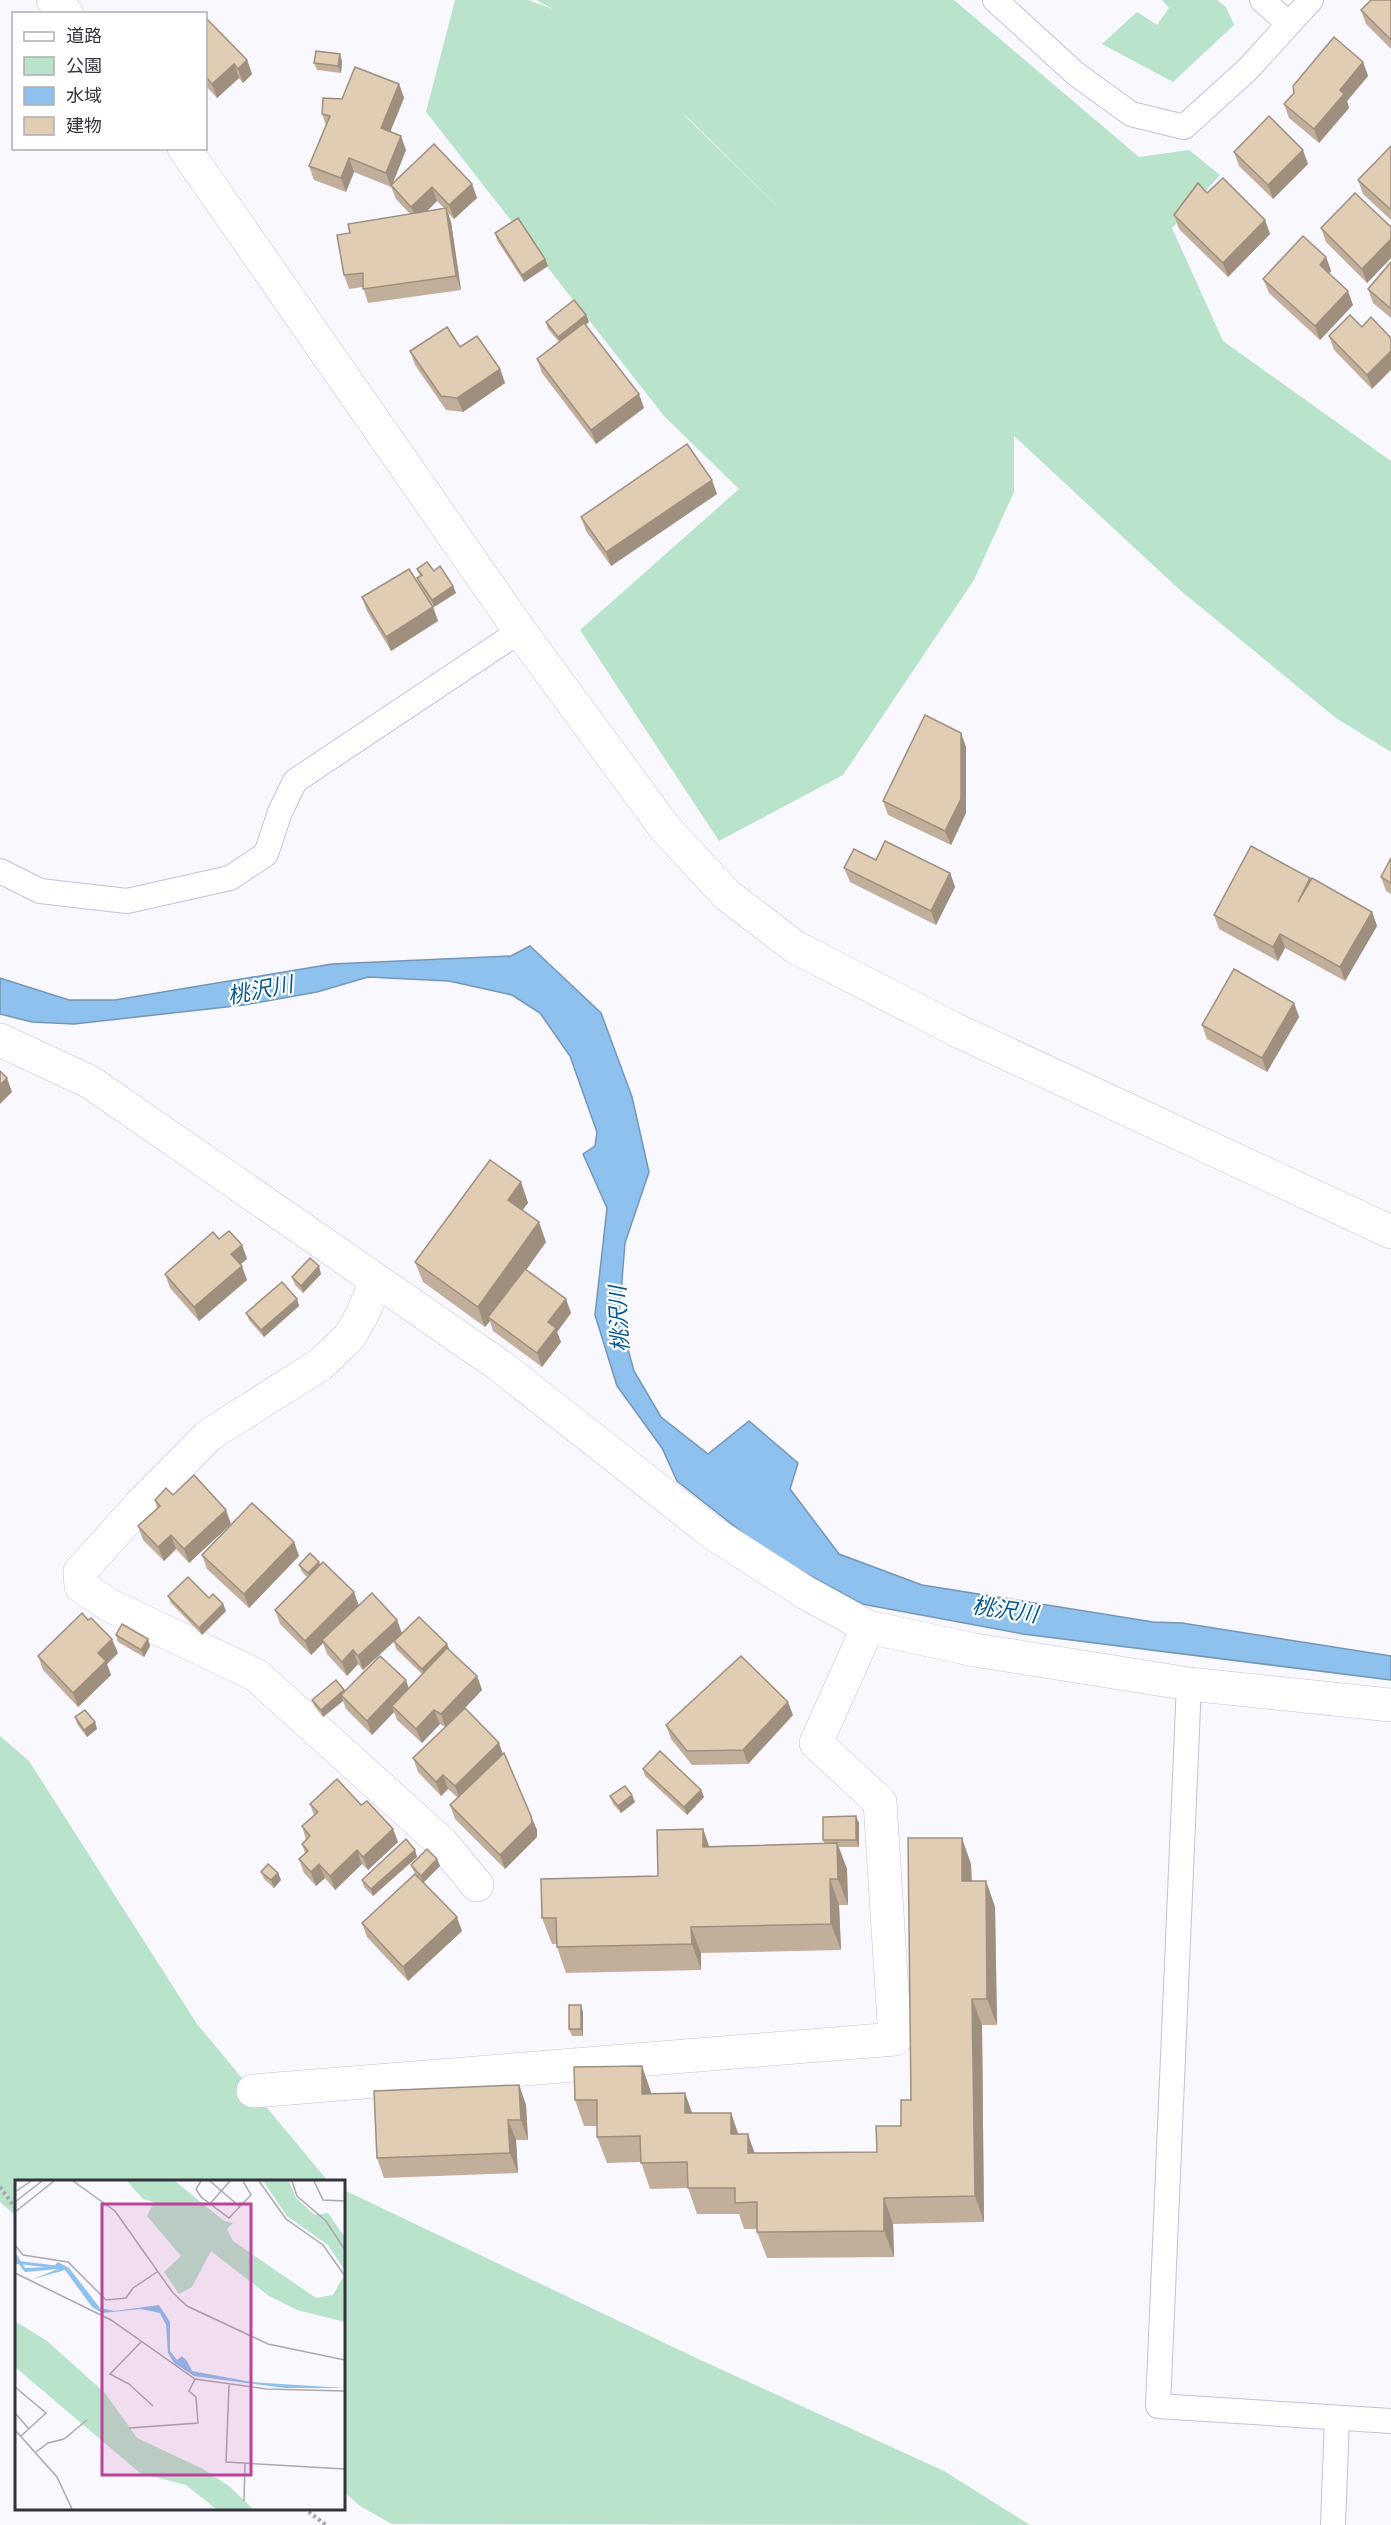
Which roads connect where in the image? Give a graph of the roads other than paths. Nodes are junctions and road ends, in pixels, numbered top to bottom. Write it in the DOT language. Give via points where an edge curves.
graph roads {
  1 [pos="53,0"];
  2 [pos="1262,0"];
  3 [pos="1311,0"];
  4 [pos="1002,2"];
  5 [pos="65,12"];
  6 [pos="1289,24"];
  7 [pos="185,150"];
  8 [pos="520,631"];
  9 [pos="0,871"];
  10 [pos="0,1040"];
  11 [pos="1391,1232"];
  12 [pos="376,1280"];
  13 [pos="867,1627"];
  14 [pos="1190,1684"];
  15 [pos="1391,1705"];
  16 [pos="477,1885"];
  17 [pos="253,2091"];
  18 [pos="1337,2418"];
  19 [pos="1391,2421"];
  20 [pos="1333,2525"];
  1 -- 5 [label="street"];
  2 -- 6 [label="lane"];
  3 -- 6 [label="lane"];
  4 -- 6 [label="lane" via="1076,74 1131,114 1184,127 1247,70"];
  7 -- 8 [label="street"];
  8 -- 9 [label="lane" via="295,781 266,854 230,878 127,901 40,891"];
  8 -- 11 [label="street" via="665,828 727,895 795,947 956,1030"];
  10 -- 12 [label="street" via="90,1082"];
  12 -- 13 [label="street" via="499,1365 714,1534"];
  12 -- 16 [label="street" via="350,1336 321,1364 209,1435 80,1572 81,1586 109,1605 256,1674 442,1843"];
  13 -- 14 [label="street" via="975,1650"];
  13 -- 17 [label="street" via="816,1743 880,1802 895,2039"];
  14 -- 15 [label="street"];
  14 -- 18 [label="lane" via="1158,2406"];
  18 -- 19 [label="lane"];
  18 -- 20 [label="lane"];
}
